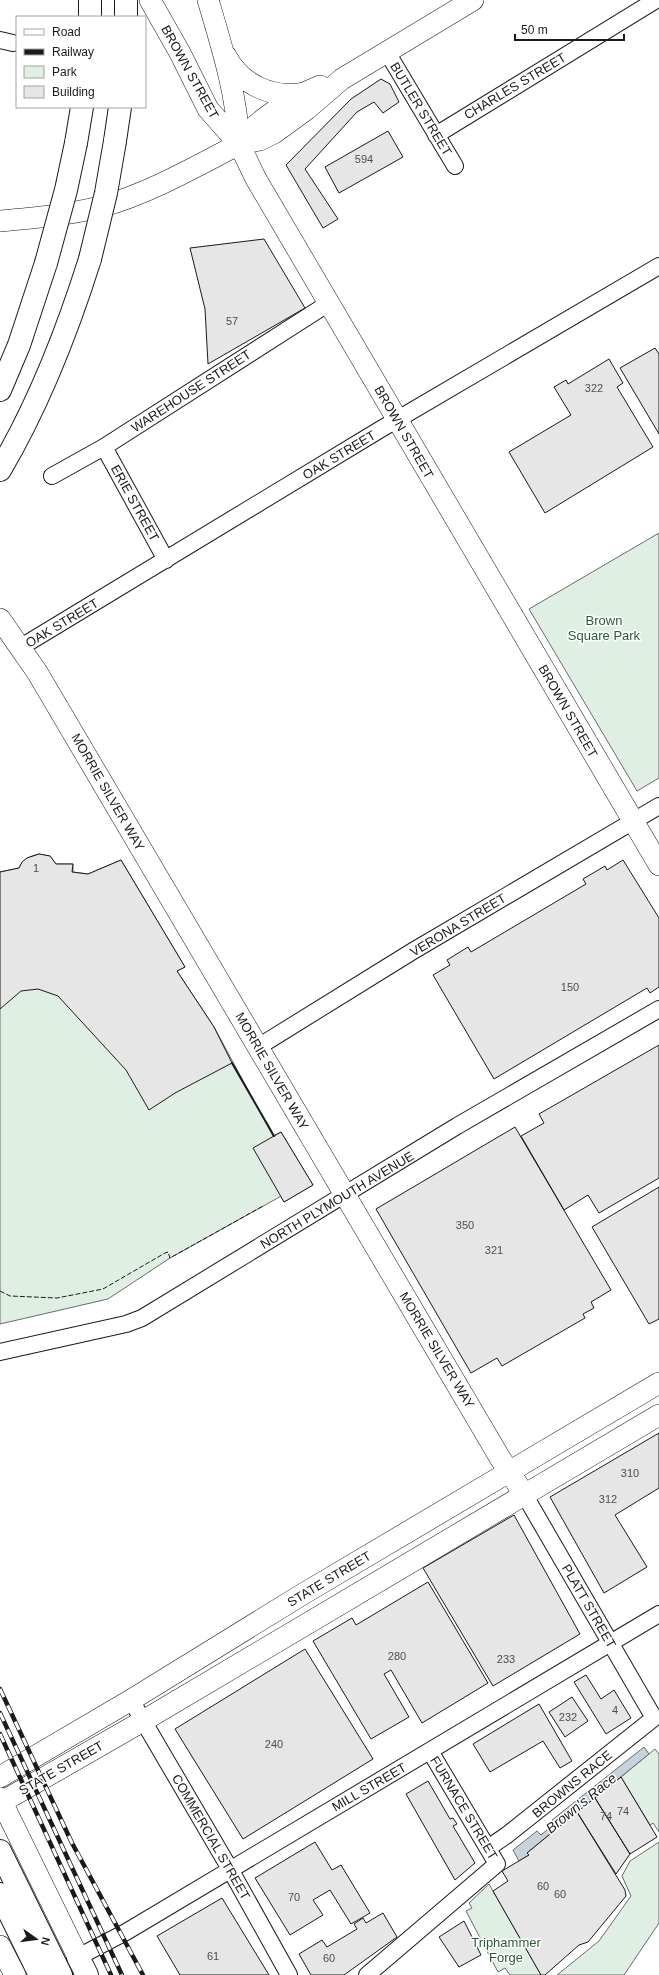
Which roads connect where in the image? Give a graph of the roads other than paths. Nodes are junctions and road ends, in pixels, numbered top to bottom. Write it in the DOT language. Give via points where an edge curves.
graph roads {
  1 [pos="90,0"];
  2 [pos="126,0"];
  3 [pos="150,0"];
  4 [pos="208,0"];
  5 [pos="473,0"];
  6 [pos="656,0"];
  7 [pos="659,5"];
  8 [pos="90,16"];
  9 [pos="126,16"];
  10 [pos="220,43"];
  11 [pos="387,52"];
  12 [pos="342,79"];
  13 [pos="307,92"];
  14 [pos="82,108"];
  15 [pos="120,108"];
  16 [pos="436,135"];
  17 [pos="239,144"];
  18 [pos="455,166"];
  19 [pos="0,221"];
  20 [pos="46,263"];
  21 [pos="659,266"];
  22 [pos="329,303"];
  23 [pos="0,371"];
  24 [pos="0,390"];
  25 [pos="397,420"];
  26 [pos="104,447"];
  27 [pos="0,470"];
  28 [pos="52,476"];
  29 [pos="166,560"];
  30 [pos="0,619"];
  31 [pos="21,647"];
  32 [pos="659,806"];
  33 [pos="633,821"];
  34 [pos="659,865"];
  35 [pos="659,1008"];
  36 [pos="258,1047"];
  37 [pos="345,1195"];
  38 [pos="0,1352"];
  39 [pos="659,1383"];
  40 [pos="659,1415"];
  41 [pos="509,1471"];
  42 [pos="524,1494"];
  43 [pos="659,1614"];
  44 [pos="611,1643"];
  45 [pos="131,1700"];
  46 [pos="654,1718"];
  47 [pos="143,1721"];
  48 [pos="430,1751"];
  49 [pos="0,1777"];
  50 [pos="1,1801"];
  51 [pos="488,1848"];
  52 [pos="0,1851"];
  53 [pos="230,1869"];
  54 [pos="0,1894"];
  55 [pos="0,1946"];
  56 [pos="83,1966"];
  57 [pos="15,1975"];
  58 [pos="40,1975"];
  59 [pos="61,1975"];
  60 [pos="289,1975"];
  61 [pos="367,1975"];
  1 -- 8 [label="highway"];
  2 -- 9 [label="highway"];
  3 -- 17 [label="main road, BROWN STREET" via="184,59 208,109"];
  4 -- 10 [label="main road"];
  5 -- 11 [label="main road"];
  6 -- 7 [label="street"];
  6 -- 16 [label="street, CHARLES STREET"];
  10 -- 13 [label="main road" via="232,65 256,86 281,94"];
  10 -- 17 [label="main road" via="236,109"];
  11 -- 12 [label="main road"];
  11 -- 16 [label="street, BUTLER STREET"];
  12 -- 13 [label="main road"];
  12 -- 17 [label="main road" via="274,133 260,140"];
  13 -- 17 [label="main road" via="255,124"];
  14 -- 20 [label="highway, bridge" via="66,190"];
  15 -- 27 [label="highway, bridge" via="106,193 90,259 50,371 28,419"];
  16 -- 18 [label="street, BUTLER STREET"];
  17 -- 19 [label="main road" via="154,186 107,204 61,215"];
  17 -- 22 [label="main road, BROWN STREET" via="256,179"];
  20 -- 23 [label="highway"];
  20 -- 24 [label="highway" via="21,339"];
  21 -- 25 [label="street, OAK STREET"];
  22 -- 25 [label="main road, BROWN STREET"];
  22 -- 26 [label="street, WAREHOUSE STREET"];
  25 -- 29 [label="street, OAK STREET"];
  25 -- 33 [label="main road, BROWN STREET"];
  26 -- 28 [label="street, WAREHOUSE STREET"];
  26 -- 29 [label="street, ERIE STREET"];
  29 -- 31 [label="street, OAK STREET"];
  30 -- 31 [label="main road"];
  31 -- 36 [label="main road, MORRIE SILVER WAY"];
  32 -- 33 [label="street, VERONA STREET"];
  33 -- 34 [label="main road, BROWN STREET"];
  33 -- 36 [label="street, VERONA STREET" via="413,951"];
  35 -- 37 [label="street, NORTH PLYMOUTH AVENUE"];
  36 -- 37 [label="main road, MORRIE SILVER WAY"];
  37 -- 38 [label="street, NORTH PLYMOUTH AVENUE" via="142,1318 126,1324"];
  37 -- 41 [label="main road, MORRIE SILVER WAY"];
  39 -- 41 [label="main road, STATE STREET"];
  40 -- 42 [label="main road, STATE STREET"];
  41 -- 42 [label="main road, MORRIE SILVER WAY"];
  41 -- 45 [label="main road, STATE STREET"];
  42 -- 44 [label="street, PLATT STREET"];
  42 -- 47 [label="main road, STATE STREET"];
  43 -- 44 [label="street, MILL STREET"];
  44 -- 46 [label="street, PLATT STREET"];
  44 -- 48 [label="street, MILL STREET"];
  45 -- 47 [label="street, COMMERCIAL STREET"];
  45 -- 49 [label="main road, STATE STREET"];
  46 -- 51 [label="street, BROWNS RACE"];
  47 -- 50 [label="main road, STATE STREET"];
  47 -- 53 [label="street, COMMERCIAL STREET"];
  48 -- 51 [label="street, FURNACE STREET"];
  48 -- 53 [label="street, MILL STREET"];
  50 -- 56 [label="main road"];
  51 -- 61 [label="street, FURNACE STREET" via="498,1864"];
  52 -- 59 [label="highway"];
  53 -- 56 [label="street, MILL STREET" via="126,1932"];
  53 -- 60 [label="street, COMMERCIAL STREET"];
  54 -- 58 [label="highway"];
  55 -- 57 [label="main road"];
}
